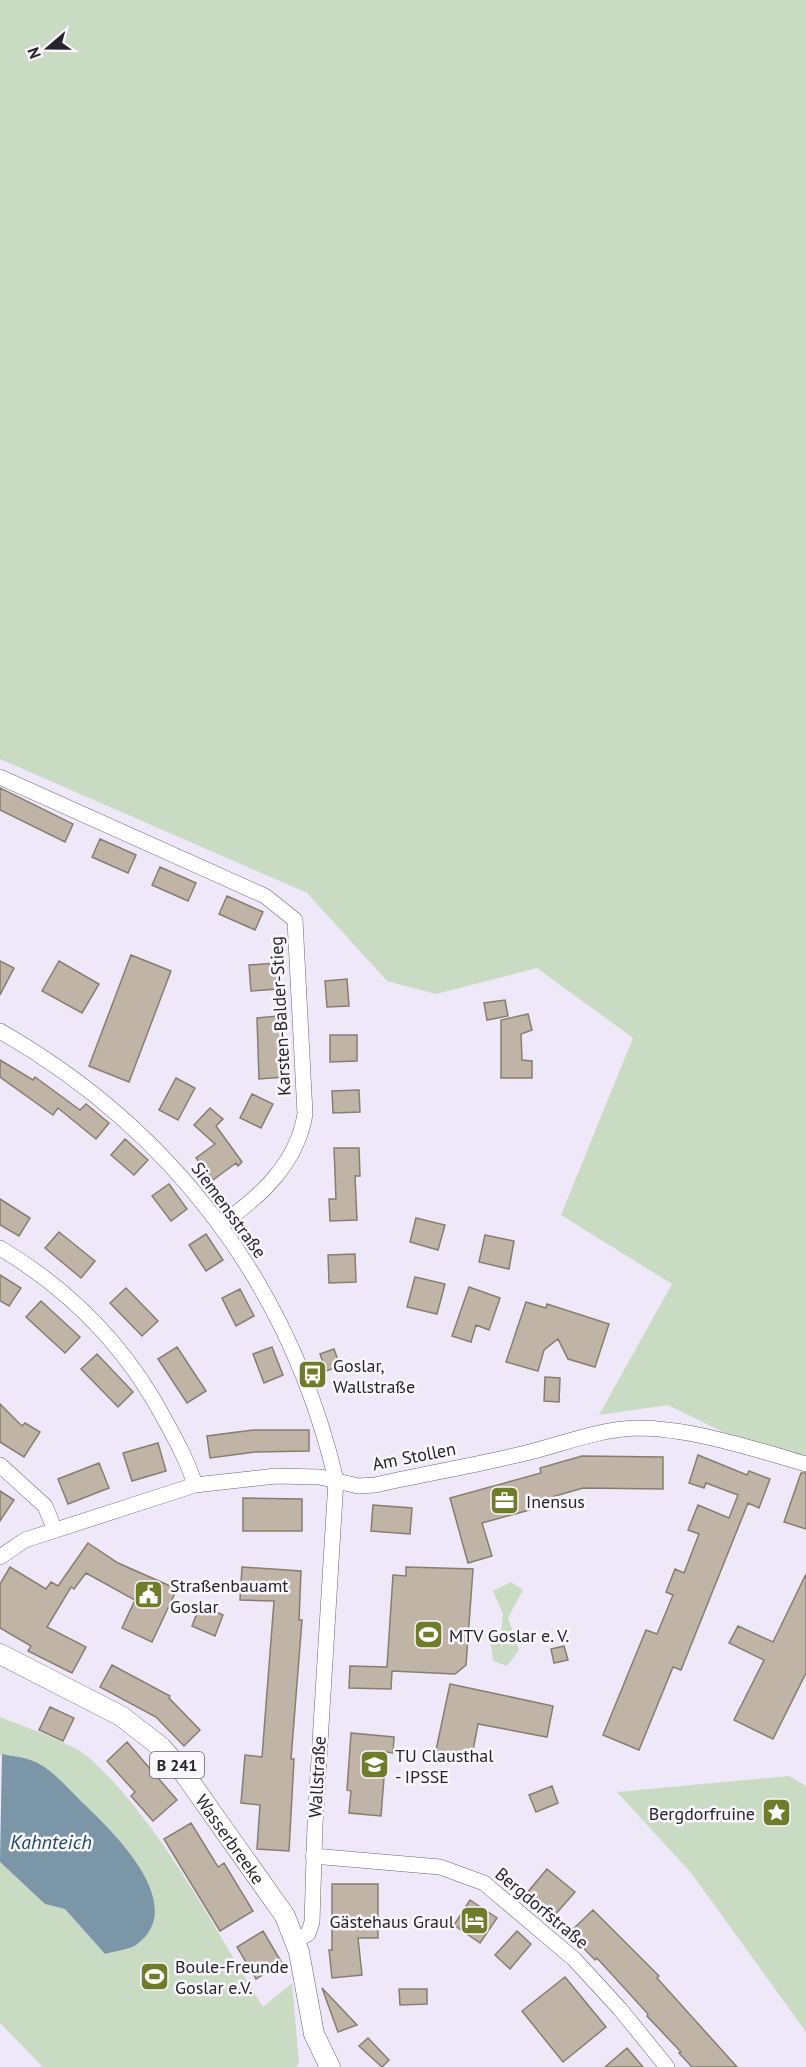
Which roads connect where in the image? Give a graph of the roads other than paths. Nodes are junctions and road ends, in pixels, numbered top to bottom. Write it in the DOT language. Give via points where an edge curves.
graph roads {
  1 [pos="0,777"];
  2 [pos="0,1030"];
  3 [pos="220,1225"];
  4 [pos="0,1248"];
  5 [pos="806,1464"];
  6 [pos="0,1465"];
  7 [pos="336,1480"];
  8 [pos="195,1485"];
  9 [pos="55,1530"];
  10 [pos="0,1557"];
  11 [pos="0,1654"];
  12 [pos="314,1856"];
  13 [pos="295,1940"];
  14 [pos="326,2065"];
  15 [pos="666,2067"];
  1 -- 3 [label="street, Karsten-Balder-Stieg" via="265,896 295,920 305,1114 302,1132 286,1165"];
  2 -- 3 [label="street, Siemensstraße" via="50,1061 117,1112 160,1151"];
  3 -- 7 [label="street, Siemensstraße" via="262,1291 290,1347"];
  4 -- 8 [label="street" via="36,1269 106,1331 150,1392 189,1465"];
  5 -- 7 [label="street, Am Stollen" via="681,1433 637,1428 603,1432 526,1453 375,1485 358,1486"];
  6 -- 9 [label="street" via="45,1506"];
  7 -- 8 [label="street, Am Stollen" via="276,1476"];
  7 -- 12 [label="street, Wallstraße"];
  8 -- 9 [label="street, Am Stollen"];
  9 -- 10 [label="street, Am Stollen" via="12,1546"];
  11 -- 13 [label="main road, Wasserbreeke / B 241" via="121,1716 161,1747 280,1907"];
  12 -- 13 [label="street, Wallstraße" via="311,1928"];
  12 -- 15 [label="street, Bergdorfstraße" via="440,1867 484,1883 574,1959"];
  13 -- 14 [label="main road, B 241" via="314,2034"];
}
